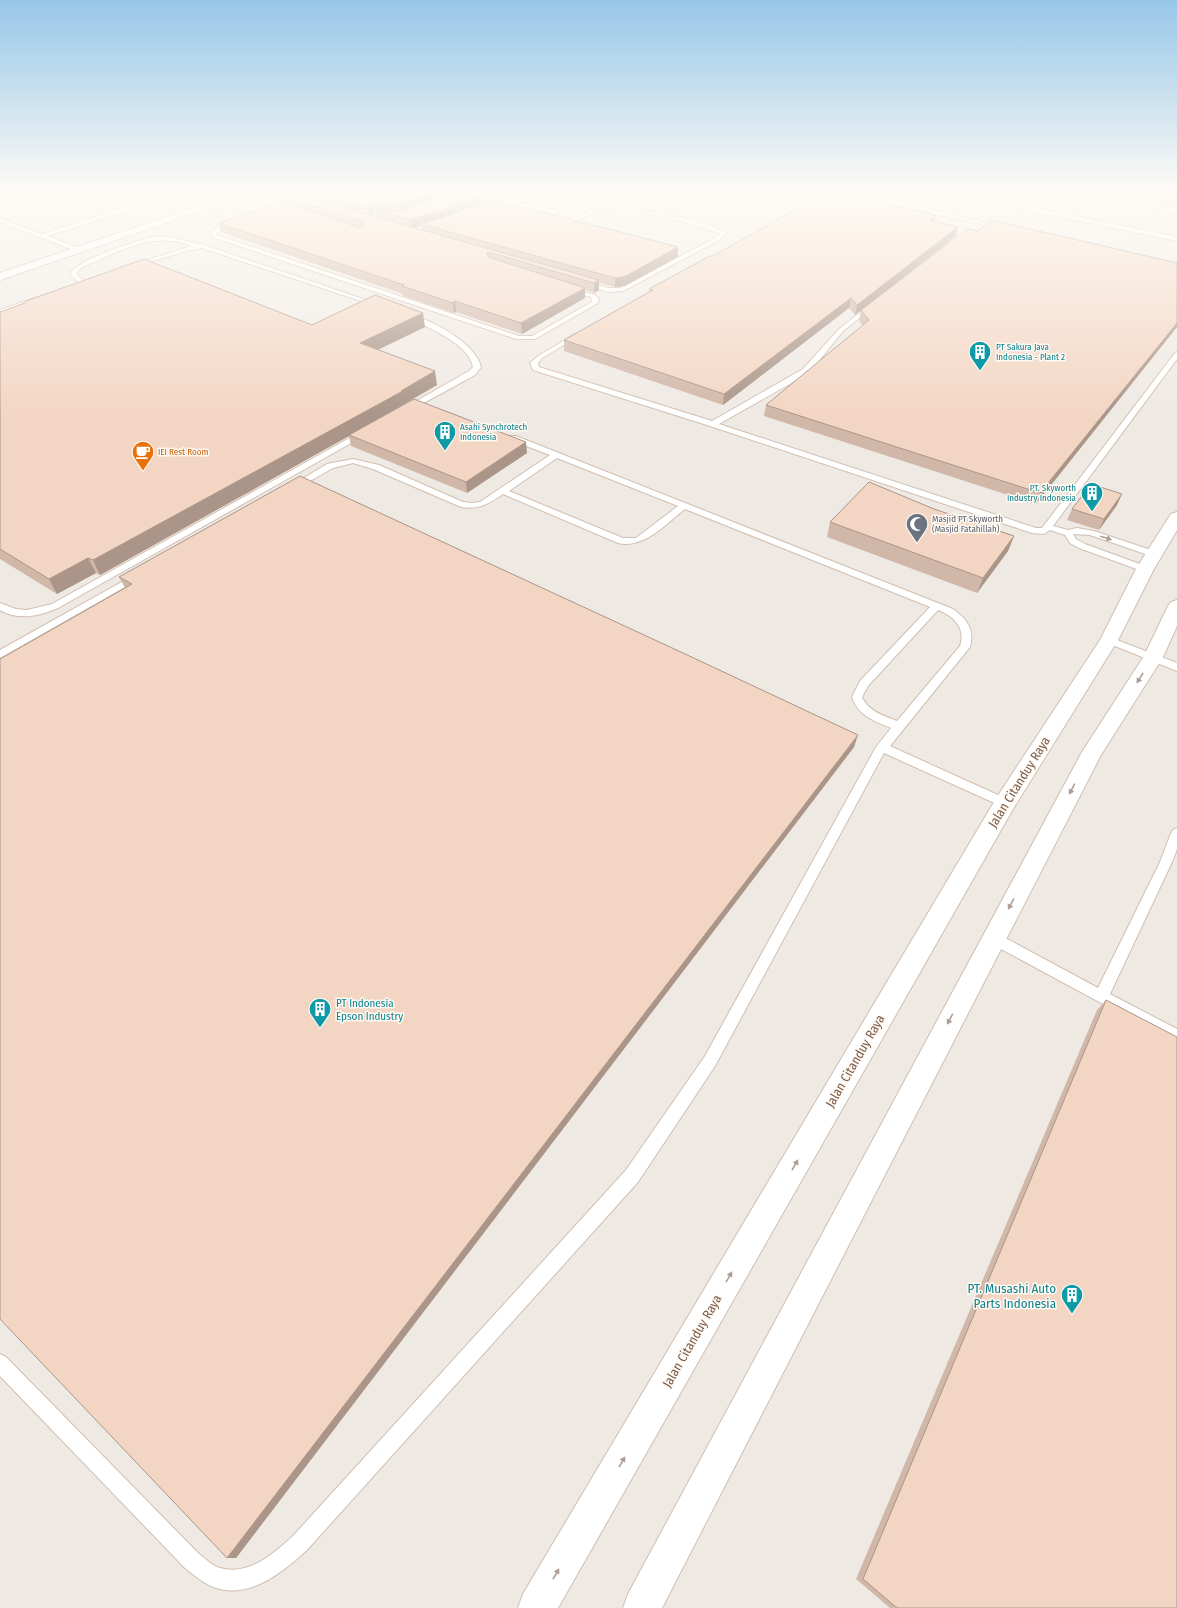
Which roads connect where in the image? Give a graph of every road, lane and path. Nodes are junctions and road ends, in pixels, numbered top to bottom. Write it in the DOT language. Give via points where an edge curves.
graph roads {
  1 [pos="32,266"];
  2 [pos="80,266"];
  3 [pos="136,266"];
  4 [pos="264,266"];
  5 [pos="304,266"];
  6 [pos="666,266"];
  7 [pos="127,269"];
  8 [pos="0,277"];
  9 [pos="90,280"];
  10 [pos="578,281"];
  11 [pos="83,283"];
  12 [pos="76,285"];
  13 [pos="562,287"];
  14 [pos="48,295"];
  15 [pos="878,301"];
  16 [pos="26,302"];
  17 [pos="387,308"];
  18 [pos="32,310"];
  19 [pos="0,312"];
  20 [pos="402,314"];
  21 [pos="581,333"];
  22 [pos="1177,354"];
  23 [pos="400,414"];
  24 [pos="713,424"];
  25 [pos="373,429"];
  26 [pos="506,435"];
  27 [pos="556,455"];
  28 [pos="502,491"];
  29 [pos="284,492"];
  30 [pos="685,505"];
  31 [pos="1177,517"];
  32 [pos="1048,527"];
  33 [pos="1068,533"];
  34 [pos="1149,561"];
  35 [pos="142,573"];
  36 [pos="0,606"];
  37 [pos="936,606"];
  38 [pos="1177,606"];
  39 [pos="1109,640"];
  40 [pos="0,655"];
  41 [pos="1165,662"];
  42 [pos="899,727"];
  43 [pos="882,747"];
  44 [pos="1005,804"];
  45 [pos="1177,832"];
  46 [pos="993,938"];
  47 [pos="1101,997"];
  48 [pos="1177,1037"];
  49 [pos="0,1363"];
  50 [pos="537,1608"];
  51 [pos="642,1608"];
  1 -- 8 [label="street"];
  2 -- 11 [label="lane" via="74,272 74,276"];
  3 -- 7 [label="lane"];
  4 -- 17 [label="lane"];
  5 -- 13 [label="lane" via="518,338 533,338 595,303 596,299 593,296"];
  6 -- 10 [label="lane" via="621,290 608,290"];
  9 -- 11 [label="lane"];
  11 -- 12 [label="lane"];
  14 -- 16 [label="lane"];
  15 -- 24 [label="lane" via="841,330 806,371"];
  16 -- 18 [label="lane"];
  16 -- 19 [label="lane"];
  20 -- 23 [label="lane" via="448,333 476,361 477,367 472,373 425,403"];
  21 -- 24 [label="lane" via="540,357 534,363 536,368"];
  22 -- 32 [label="lane"];
  24 -- 32 [label="lane" via="1023,528 1044,531"];
  25 -- 36 [label="lane" via="55,606 26,615"];
  26 -- 27 [label="lane"];
  27 -- 28 [label="lane"];
  27 -- 30 [label="lane"];
  28 -- 29 [label="lane" via="483,504 460,504 365,462 353,461 330,466"];
  28 -- 30 [label="lane" via="621,541 630,542 639,540"];
  30 -- 37 [label="lane"];
  31 -- 34 [label="street, Jalan Citanduy Raya"];
  32 -- 33 [label="lane"];
  33 -- 34 [label="lane, one-way" via="1090,533"];
  33 -- 34 [label="lane" via="1082,546"];
  34 -- 39 [label="street, Jalan Citanduy Raya"];
  35 -- 40 [label="lane"];
  37 -- 42 [label="lane" via="950,611 961,620 969,638 965,647"];
  37 -- 42 [label="lane" via="864,684 857,697 862,709"];
  38 -- 41 [label="street"];
  39 -- 41 [label="lane"];
  39 -- 44 [label="street, Jalan Citanduy Raya"];
  41 -- 46 [label="street, one-way" via="1092,752"];
  42 -- 43 [label="lane"];
  43 -- 44 [label="lane"];
  43 -- 49 [label="lane" via="710,1060 632,1176 300,1543 276,1565 247,1579 217,1578 192,1562"];
  50 -- 44 [label="street, Jalan Citanduy Raya, one-way"];
  45 -- 47 [label="lane" via="1166,862"];
  46 -- 47 [label="lane"];
  46 -- 51 [label="street, one-way"];
  47 -- 48 [label="lane"];
}
